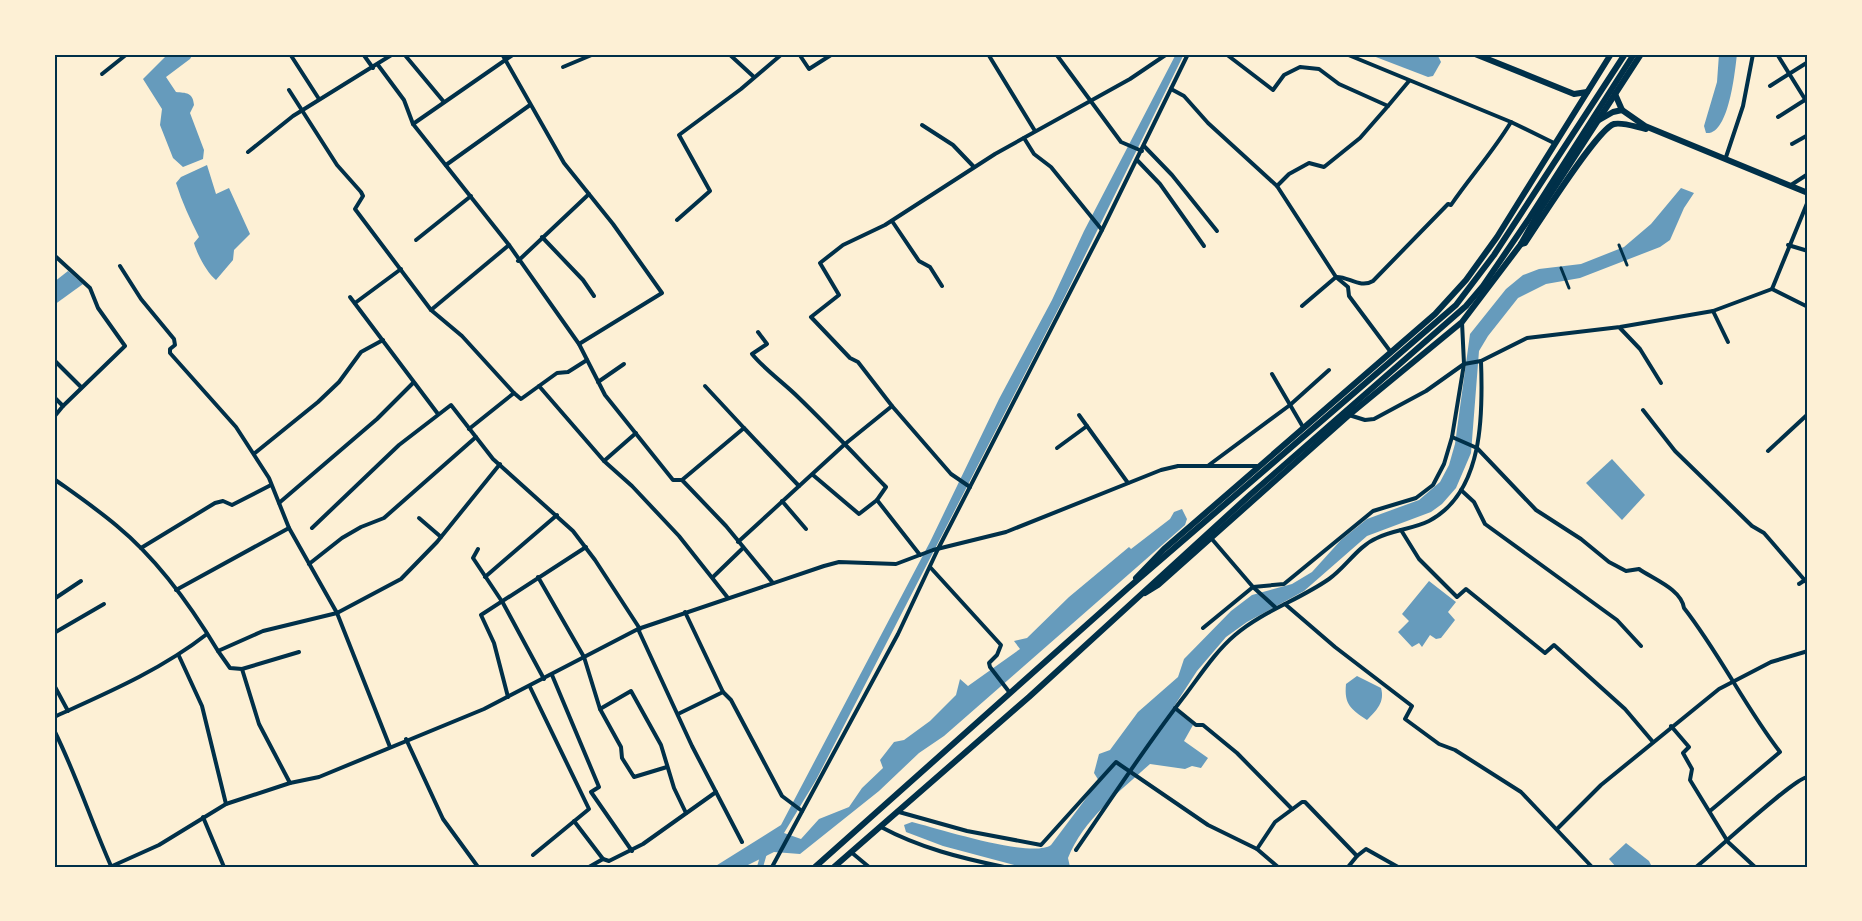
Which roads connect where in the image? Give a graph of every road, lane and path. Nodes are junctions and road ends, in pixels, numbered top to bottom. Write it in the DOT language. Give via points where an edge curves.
graph roads {
  1 [pos="127,54"];
  2 [pos="290,54"];
  3 [pos="363,54"];
  4 [pos="393,54"];
  5 [pos="404,54"];
  6 [pos="502,54"];
  7 [pos="514,54"];
  8 [pos="594,54"];
  9 [pos="729,54"];
  10 [pos="782,54"];
  11 [pos="799,54"];
  12 [pos="841,54"];
  13 [pos="988,54"];
  14 [pos="1056,54"];
  15 [pos="1167,54"];
  16 [pos="1188,54"];
  17 [pos="1226,54"];
  18 [pos="1346,54"];
  19 [pos="1475,54"];
  20 [pos="1611,54"];
  21 [pos="1625,54"];
  22 [pos="1634,54"];
  23 [pos="1641,54"];
  24 [pos="1759,54"];
  25 [pos="1777,54"];
  26 [pos="1753,56"];
  27 [pos="505,59"];
  28 [pos="1808,62"];
  29 [pos="375,67"];
  30 [pos="563,67"];
  31 [pos="1789,73"];
  32 [pos="102,74"];
  33 [pos="754,77"];
  34 [pos="1409,81"];
  35 [pos="1770,86"];
  36 [pos="1171,88"];
  37 [pos="289,90"];
  38 [pos="1587,92"];
  39 [pos="1574,94"];
  40 [pos="1615,94"];
  41 [pos="319,99"];
  42 [pos="1091,100"];
  43 [pos="1807,101"];
  44 [pos="444,102"];
  45 [pos="530,105"];
  46 [pos="1579,105"];
  47 [pos="1388,106"];
  48 [pos="1623,110"];
  49 [pos="300,111"];
  50 [pos="1778,117"];
  51 [pos="1599,120"];
  52 [pos="1511,122"];
  53 [pos="413,124"];
  54 [pos="922,125"];
  55 [pos="1654,130"];
  56 [pos="1035,131"];
  57 [pos="1808,135"];
  58 [pos="1024,138"];
  59 [pos="1554,143"];
  60 [pos="1792,144"];
  61 [pos="1143,148"];
  62 [pos="248,152"];
  63 [pos="1726,157"];
  64 [pos="1137,160"];
  65 [pos="447,165"];
  66 [pos="974,167"];
  67 [pos="1808,174"];
  68 [pos="1790,185"];
  69 [pos="1277,186"];
  70 [pos="1808,193"];
  71 [pos="589,194"];
  72 [pos="471,196"];
  73 [pos="1808,201"];
  74 [pos="676,220"];
  75 [pos="892,221"];
  76 [pos="1102,230"];
  77 [pos="1216,231"];
  78 [pos="542,237"];
  79 [pos="416,240"];
  80 [pos="1521,244"];
  81 [pos="509,245"];
  82 [pos="1788,245"];
  83 [pos="1204,246"];
  84 [pos="1619,246"];
  85 [pos="1808,251"];
  86 [pos="54,255"];
  87 [pos="518,261"];
  88 [pos="1627,265"];
  89 [pos="120,266"];
  90 [pos="1561,268"];
  91 [pos="400,269"];
  92 [pos="1336,277"];
  93 [pos="942,285"];
  94 [pos="1569,288"];
  95 [pos="1772,289"];
  96 [pos="594,296"];
  97 [pos="350,297"];
  98 [pos="355,303"];
  99 [pos="1302,306"];
  100 [pos="1808,307"];
  101 [pos="431,310"];
  102 [pos="1713,311"];
  103 [pos="1462,322"];
  104 [pos="1620,327"];
  105 [pos="758,332"];
  106 [pos="383,340"];
  107 [pos="1728,342"];
  108 [pos="579,344"];
  109 [pos="1390,351"];
  110 [pos="54,360"];
  111 [pos="587,360"];
  112 [pos="1481,361"];
  113 [pos="624,364"];
  114 [pos="1464,364"];
  115 [pos="1329,370"];
  116 [pos="1272,374"];
  117 [pos="598,382"];
  118 [pos="413,383"];
  119 [pos="1661,383"];
  120 [pos="539,386"];
  121 [pos="705,386"];
  122 [pos="81,387"];
  123 [pos="514,393"];
  124 [pos="54,397"];
  125 [pos="1290,405"];
  126 [pos="63,406"];
  127 [pos="891,406"];
  128 [pos="1643,410"];
  129 [pos="438,414"];
  130 [pos="1808,414"];
  131 [pos="1079,415"];
  132 [pos="1350,415"];
  133 [pos="54,417"];
  134 [pos="1087,426"];
  135 [pos="1303,427"];
  136 [pos="744,428"];
  137 [pos="469,429"];
  138 [pos="636,433"];
  139 [pos="476,437"];
  140 [pos="1452,437"];
  141 [pos="845,444"];
  142 [pos="1057,448"];
  143 [pos="1477,448"];
  144 [pos="1768,451"];
  145 [pos="255,453"];
  146 [pos="604,461"];
  147 [pos="500,464"];
  148 [pos="1209,465"];
  149 [pos="1258,466"];
  150 [pos="813,475"];
  151 [pos="54,479"];
  152 [pos="682,480"];
  153 [pos="1128,483"];
  154 [pos="271,485"];
  155 [pos="799,486"];
  156 [pos="970,488"];
  157 [pos="1461,489"];
  158 [pos="877,500"];
  159 [pos="782,501"];
  160 [pos="279,503"];
  161 [pos="557,515"];
  162 [pos="419,518"];
  163 [pos="288,528"];
  164 [pos="312,528"];
  165 [pos="806,529"];
  166 [pos="1401,530"];
  167 [pos="441,537"];
  168 [pos="1211,538"];
  169 [pos="738,542"];
  170 [pos="586,547"];
  171 [pos="141,548"];
  172 [pos="743,548"];
  173 [pos="478,549"];
  174 [pos="936,550"];
  175 [pos="921,554"];
  176 [pos="309,564"];
  177 [pos="930,567"];
  178 [pos="485,577"];
  179 [pos="538,577"];
  180 [pos="712,577"];
  181 [pos="81,581"];
  182 [pos="1807,581"];
  183 [pos="773,583"];
  184 [pos="1799,584"];
  185 [pos="1253,587"];
  186 [pos="1128,588"];
  187 [pos="176,590"];
  188 [pos="1138,597"];
  189 [pos="728,598"];
  190 [pos="54,599"];
  191 [pos="503,603"];
  192 [pos="104,604"];
  193 [pos="1285,604"];
  194 [pos="1275,607"];
  195 [pos="685,612"];
  196 [pos="337,613"];
  197 [pos="1203,628"];
  198 [pos="639,629"];
  199 [pos="54,633"];
  200 [pos="207,633"];
  201 [pos="1641,646"];
  202 [pos="218,651"];
  203 [pos="1808,651"];
  204 [pos="299,652"];
  205 [pos="179,656"];
  206 [pos="584,657"];
  207 [pos="242,669"];
  208 [pos="552,675"];
  209 [pos="544,679"];
  210 [pos="1735,682"];
  211 [pos="54,685"];
  212 [pos="530,687"];
  213 [pos="723,692"];
  214 [pos="1011,694"];
  215 [pos="508,697"];
  216 [pos="1175,708"];
  217 [pos="600,709"];
  218 [pos="68,711"];
  219 [pos="678,714"];
  220 [pos="54,717"];
  221 [pos="1671,726"];
  222 [pos="54,730"];
  223 [pos="406,739"];
  224 [pos="1653,742"];
  225 [pos="390,747"];
  226 [pos="667,767"];
  227 [pos="1808,777"];
  228 [pos="290,783"];
  229 [pos="717,792"];
  230 [pos="226,804"];
  231 [pos="1292,809"];
  232 [pos="801,810"];
  233 [pos="1710,811"];
  234 [pos="898,812"];
  235 [pos="686,813"];
  236 [pos="203,818"];
  237 [pos="574,820"];
  238 [pos="881,827"];
  239 [pos="1557,829"];
  240 [pos="742,842"];
  241 [pos="1728,842"];
  242 [pos="1257,849"];
  243 [pos="1076,850"];
  244 [pos="632,851"];
  245 [pos="851,852"];
  246 [pos="533,855"];
  247 [pos="1357,856"];
  248 [pos="603,859"];
  249 [pos="111,867"];
  250 [pos="224,867"];
  251 [pos="478,867"];
  252 [pos="589,867"];
  253 [pos="772,867"];
  254 [pos="815,867"];
  255 [pos="834,867"];
  256 [pos="869,867"];
  257 [pos="1004,867"];
  258 [pos="1278,867"];
  259 [pos="1348,867"];
  260 [pos="1398,867"];
  261 [pos="1592,867"];
  262 [pos="1696,867"];
  263 [pos="1755,867"];
  1 -- 32 [label="street"];
  2 -- 41 [label="street"];
  3 -- 29 [label="street"];
  4 -- 29 [label="street"];
  5 -- 44 [label="street"];
  6 -- 27 [label="street"];
  7 -- 27 [label="street"];
  8 -- 30 [label="street"];
  9 -- 33 [label="street"];
  10 -- 33 [label="street"];
  11 -- 12 [label="street" via="809,69 831,55"];
  13 -- 56 [label="street"];
  14 -- 42 [label="street"];
  15 -- 42 [label="street"];
  16 -- 36 [label="street"];
  17 -- 47 [label="street" via="1273,90 1284,75 1300,67 1319,69 1339,84"];
  18 -- 34 [label="street"];
  19 -- 39 [label="main road"];
  20 -- 38 [label="main road"];
  21 -- 186 [label="main road" via="1494,255 1456,305"];
  22 -- 188 [label="main road" via="1523,228 1466,306"];
  23 -- 40 [label="main road"];
  24 -- 26 [label="street"];
  25 -- 31 [label="street"];
  26 -- 63 [label="street" via="1743,106"];
  27 -- 44 [label="street"];
  27 -- 45 [label="street"];
  28 -- 31 [label="street"];
  29 -- 41 [label="street"];
  29 -- 53 [label="street" via="404,100"];
  31 -- 35 [label="street"];
  31 -- 43 [label="street"];
  33 -- 74 [label="street" via="679,135 710,191"];
  34 -- 47 [label="street"];
  34 -- 52 [label="street"];
  36 -- 61 [label="street"];
  36 -- 69 [label="street"];
  37 -- 49 [label="street"];
  38 -- 39 [label="main road"];
  38 -- 46 [label="main road"];
  39 -- 46 [label="main road"];
  40 -- 48 [label="main road"];
  40 -- 51 [label="main road"];
  41 -- 49 [label="street"];
  42 -- 56 [label="street"];
  42 -- 61 [label="street" via="1121,142"];
  43 -- 50 [label="street"];
  44 -- 53 [label="street"];
  45 -- 65 [label="street"];
  45 -- 71 [label="street" via="564,163"];
  46 -- 59 [label="main road"];
  47 -- 69 [label="street" via="1360,138 1324,167 1309,163"];
  48 -- 51 [label="main road"];
  48 -- 55 [label="main road"];
  49 -- 62 [label="street"];
  49 -- 91 [label="street" via="361,192 357,213"];
  51 -- 80 [label="main road"];
  52 -- 59 [label="street"];
  52 -- 92 [label="street" via="1490,157 1472,174 1451,205 1373,281 1353,283"];
  53 -- 65 [label="street"];
  54 -- 66 [label="street" via="953,145"];
  55 -- 63 [label="main road"];
  55 -- 80 [label="main road" via="1611,125"];
  56 -- 58 [label="street"];
  57 -- 60 [label="street"];
  58 -- 66 [label="street"];
  58 -- 76 [label="street"];
  59 -- 109 [label="main road" via="1466,280 1435,314"];
  61 -- 64 [label="street"];
  61 -- 77 [label="street" via="1172,175"];
  63 -- 68 [label="main road"];
  64 -- 76 [label="street"];
  64 -- 83 [label="street" via="1160,184"];
  65 -- 72 [label="street"];
  66 -- 75 [label="street"];
  67 -- 68 [label="street"];
  68 -- 70 [label="main road"];
  69 -- 92 [label="street"];
  71 -- 78 [label="street"];
  71 -- 108 [label="street" via="662,294"];
  72 -- 79 [label="street"];
  72 -- 81 [label="street"];
  73 -- 82 [label="street"];
  75 -- 93 [label="street" via="919,261 930,267"];
  75 -- 127 [label="street" via="843,245 820,263 839,295 812,317 858,362"];
  76 -- 156 [label="street"];
  78 -- 87 [label="street"];
  78 -- 96 [label="street"];
  80 -- 103 [label="main road"];
  81 -- 87 [label="street"];
  81 -- 101 [label="street"];
  82 -- 85 [label="street"];
  82 -- 95 [label="street"];
  84 -- 88 [label="street"];
  86 -- 122 [label="street" via="90,288 98,308 125,346"];
  87 -- 108 [label="street"];
  89 -- 145 [label="street" via="174,339 176,345 170,354"];
  90 -- 94 [label="street"];
  91 -- 98 [label="street"];
  91 -- 101 [label="street"];
  92 -- 99 [label="street"];
  92 -- 109 [label="street" via="1344,282 1349,296"];
  95 -- 100 [label="street"];
  95 -- 102 [label="street"];
  97 -- 98 [label="street"];
  98 -- 106 [label="street"];
  101 -- 123 [label="street" via="462,336"];
  102 -- 104 [label="street"];
  102 -- 107 [label="street"];
  103 -- 114 [label="street"];
  103 -- 132 [label="main road"];
  104 -- 112 [label="street" via="1527,338"];
  104 -- 119 [label="street" via="1640,349"];
  105 -- 141 [label="street" via="767,344 752,354"];
  106 -- 118 [label="street"];
  106 -- 145 [label="street" via="361,352 339,382"];
  108 -- 111 [label="street"];
  109 -- 135 [label="main road"];
  110 -- 122 [label="street"];
  111 -- 117 [label="street"];
  111 -- 120 [label="street"];
  112 -- 114 [label="street"];
  112 -- 143 [label="street"];
  113 -- 117 [label="street"];
  114 -- 132 [label="street" via="1426,391 1374,418 1365,420"];
  114 -- 140 [label="street"];
  115 -- 125 [label="street"];
  116 -- 125 [label="street"];
  117 -- 138 [label="street"];
  118 -- 129 [label="street"];
  118 -- 160 [label="street"];
  120 -- 123 [label="street" via="521,399"];
  120 -- 146 [label="street"];
  121 -- 136 [label="street"];
  122 -- 126 [label="street"];
  123 -- 137 [label="street"];
  124 -- 126 [label="street"];
  125 -- 135 [label="street"];
  125 -- 148 [label="street"];
  126 -- 133 [label="street"];
  127 -- 141 [label="street"];
  127 -- 156 [label="street" via="958,480"];
  128 -- 182 [label="street" via="1675,451 1764,533"];
  129 -- 137 [label="street" via="451,405"];
  129 -- 164 [label="street" via="399,445"];
  130 -- 144 [label="street"];
  131 -- 134 [label="street"];
  132 -- 168 [label="main road"];
  134 -- 142 [label="street"];
  134 -- 153 [label="street"];
  135 -- 149 [label="main road"];
  136 -- 152 [label="street"];
  136 -- 155 [label="street"];
  137 -- 139 [label="street"];
  138 -- 146 [label="street"];
  138 -- 152 [label="street" via="673,480"];
  139 -- 147 [label="street"];
  139 -- 176 [label="street" via="384,518 342,538"];
  140 -- 143 [label="street"];
  140 -- 185 [label="street" via="1433,485 1416,498 1373,511 1284,584"];
  141 -- 150 [label="street"];
  141 -- 158 [label="street" via="886,487"];
  143 -- 157 [label="street"];
  143 -- 210 [label="street" via="1536,510 1617,567 1626,571 1639,569 1673,591"];
  145 -- 154 [label="street"];
  146 -- 180 [label="street" via="632,486"];
  147 -- 161 [label="street"];
  147 -- 167 [label="street"];
  148 -- 149 [label="street"];
  148 -- 153 [label="street" via="1161,470"];
  149 -- 186 [label="main road" via="1164,549"];
  150 -- 155 [label="street"];
  150 -- 158 [label="street" via="859,514"];
  151 -- 171 [label="street"];
  152 -- 169 [label="street"];
  153 -- 174 [label="street" via="1006,532"];
  154 -- 160 [label="street"];
  154 -- 171 [label="street" via="232,505 215,503"];
  155 -- 159 [label="street"];
  156 -- 174 [label="street"];
  157 -- 166 [label="street" via="1445,510 1429,521"];
  157 -- 201 [label="street" via="1474,502 1485,524 1617,620"];
  158 -- 175 [label="street"];
  159 -- 165 [label="street"];
  159 -- 169 [label="street"];
  160 -- 163 [label="street"];
  161 -- 170 [label="street"];
  161 -- 178 [label="street"];
  162 -- 167 [label="street"];
  163 -- 176 [label="street"];
  163 -- 187 [label="street"];
  166 -- 193 [label="street" via="1376,538 1330,578"];
  166 -- 224 [label="street" via="1419,559 1457,597 1466,588 1545,652 1554,645 1625,709"];
  167 -- 196 [label="street" via="401,579"];
  168 -- 185 [label="street"];
  168 -- 188 [label="main road" via="1158,585"];
  169 -- 172 [label="street"];
  170 -- 179 [label="street"];
  170 -- 198 [label="street"];
  171 -- 187 [label="street"];
  172 -- 180 [label="street"];
  172 -- 183 [label="street"];
  173 -- 178 [label="street" via="473,558"];
  174 -- 175 [label="street"];
  174 -- 177 [label="street"];
  175 -- 183 [label="street" via="896,564 838,562"];
  176 -- 196 [label="street"];
  177 -- 214 [label="street" via="1001,645 989,663"];
  177 -- 232 [label="street" via="877,674"];
  178 -- 191 [label="street"];
  179 -- 191 [label="street"];
  179 -- 206 [label="street"];
  180 -- 189 [label="street"];
  181 -- 190 [label="street"];
  182 -- 184 [label="street"];
  183 -- 189 [label="street"];
  185 -- 194 [label="street"];
  185 -- 197 [label="street"];
  186 -- 214 [label="main road"];
  187 -- 200 [label="street"];
  188 -- 234 [label="main road"];
  189 -- 195 [label="street"];
  191 -- 209 [label="street"];
  191 -- 215 [label="street" via="481,615 494,643"];
  192 -- 199 [label="street"];
  193 -- 194 [label="street"];
  193 -- 239 [label="street" via="1412,706 1406,719 1439,744 1521,792"];
  194 -- 216 [label="street" via="1235,635"];
  195 -- 198 [label="street"];
  195 -- 213 [label="street"];
  196 -- 202 [label="street" via="263,631"];
  196 -- 225 [label="street"];
  198 -- 206 [label="street"];
  198 -- 219 [label="street"];
  200 -- 202 [label="street"];
  200 -- 205 [label="street"];
  202 -- 207 [label="street" via="230,668"];
  203 -- 210 [label="street" via="1771,662"];
  204 -- 207 [label="street"];
  205 -- 218 [label="street"];
  205 -- 230 [label="street" via="202,706"];
  206 -- 208 [label="street"];
  206 -- 217 [label="street"];
  207 -- 228 [label="street" via="259,724"];
  208 -- 209 [label="street"];
  208 -- 244 [label="street" via="599,787 591,792"];
  209 -- 212 [label="street"];
  210 -- 221 [label="street" via="1719,689"];
  210 -- 233 [label="street" via="1759,725 1780,752"];
  211 -- 218 [label="street"];
  212 -- 215 [label="street"];
  212 -- 237 [label="street" via="589,809"];
  213 -- 219 [label="street"];
  213 -- 232 [label="street" via="731,699 782,796"];
  214 -- 254 [label="main road"];
  215 -- 223 [label="street"];
  216 -- 231 [label="street" via="1237,753"];
  216 -- 243 [label="street"];
  217 -- 226 [label="street" via="634,777"];
  217 -- 226 [label="street" via="631,691 661,745"];
  218 -- 220 [label="street"];
  219 -- 229 [label="street"];
  221 -- 224 [label="street"];
  221 -- 233 [label="street" via="1689,747 1683,753 1692,769 1690,780"];
  222 -- 249 [label="street"];
  223 -- 225 [label="street"];
  223 -- 251 [label="street" via="443,819"];
  224 -- 239 [label="street" via="1601,785"];
  225 -- 228 [label="street" via="319,777"];
  226 -- 235 [label="street"];
  227 -- 241 [label="street" via="1779,793"];
  228 -- 230 [label="street"];
  229 -- 235 [label="street"];
  229 -- 240 [label="street"];
  230 -- 236 [label="street"];
  231 -- 242 [label="street" via="1275,822"];
  231 -- 247 [label="street" via="1305,802"];
  232 -- 253 [label="street"];
  233 -- 241 [label="street"];
  234 -- 238 [label="main road"];
  234 -- 242 [label="street" via="1041,845 1116,762 1208,825"];
  235 -- 244 [label="street"];
  236 -- 249 [label="street" via="159,845"];
  236 -- 250 [label="street"];
  237 -- 246 [label="street"];
  237 -- 248 [label="street"];
  238 -- 245 [label="main road"];
  238 -- 257 [label="street" via="957,857"];
  239 -- 261 [label="street"];
  241 -- 262 [label="street"];
  241 -- 263 [label="street"];
  242 -- 258 [label="street"];
  244 -- 248 [label="street" via="609,861"];
  245 -- 255 [label="main road"];
  245 -- 256 [label="street"];
  247 -- 259 [label="street"];
  247 -- 260 [label="street" via="1368,850"];
  248 -- 252 [label="street"];
}
